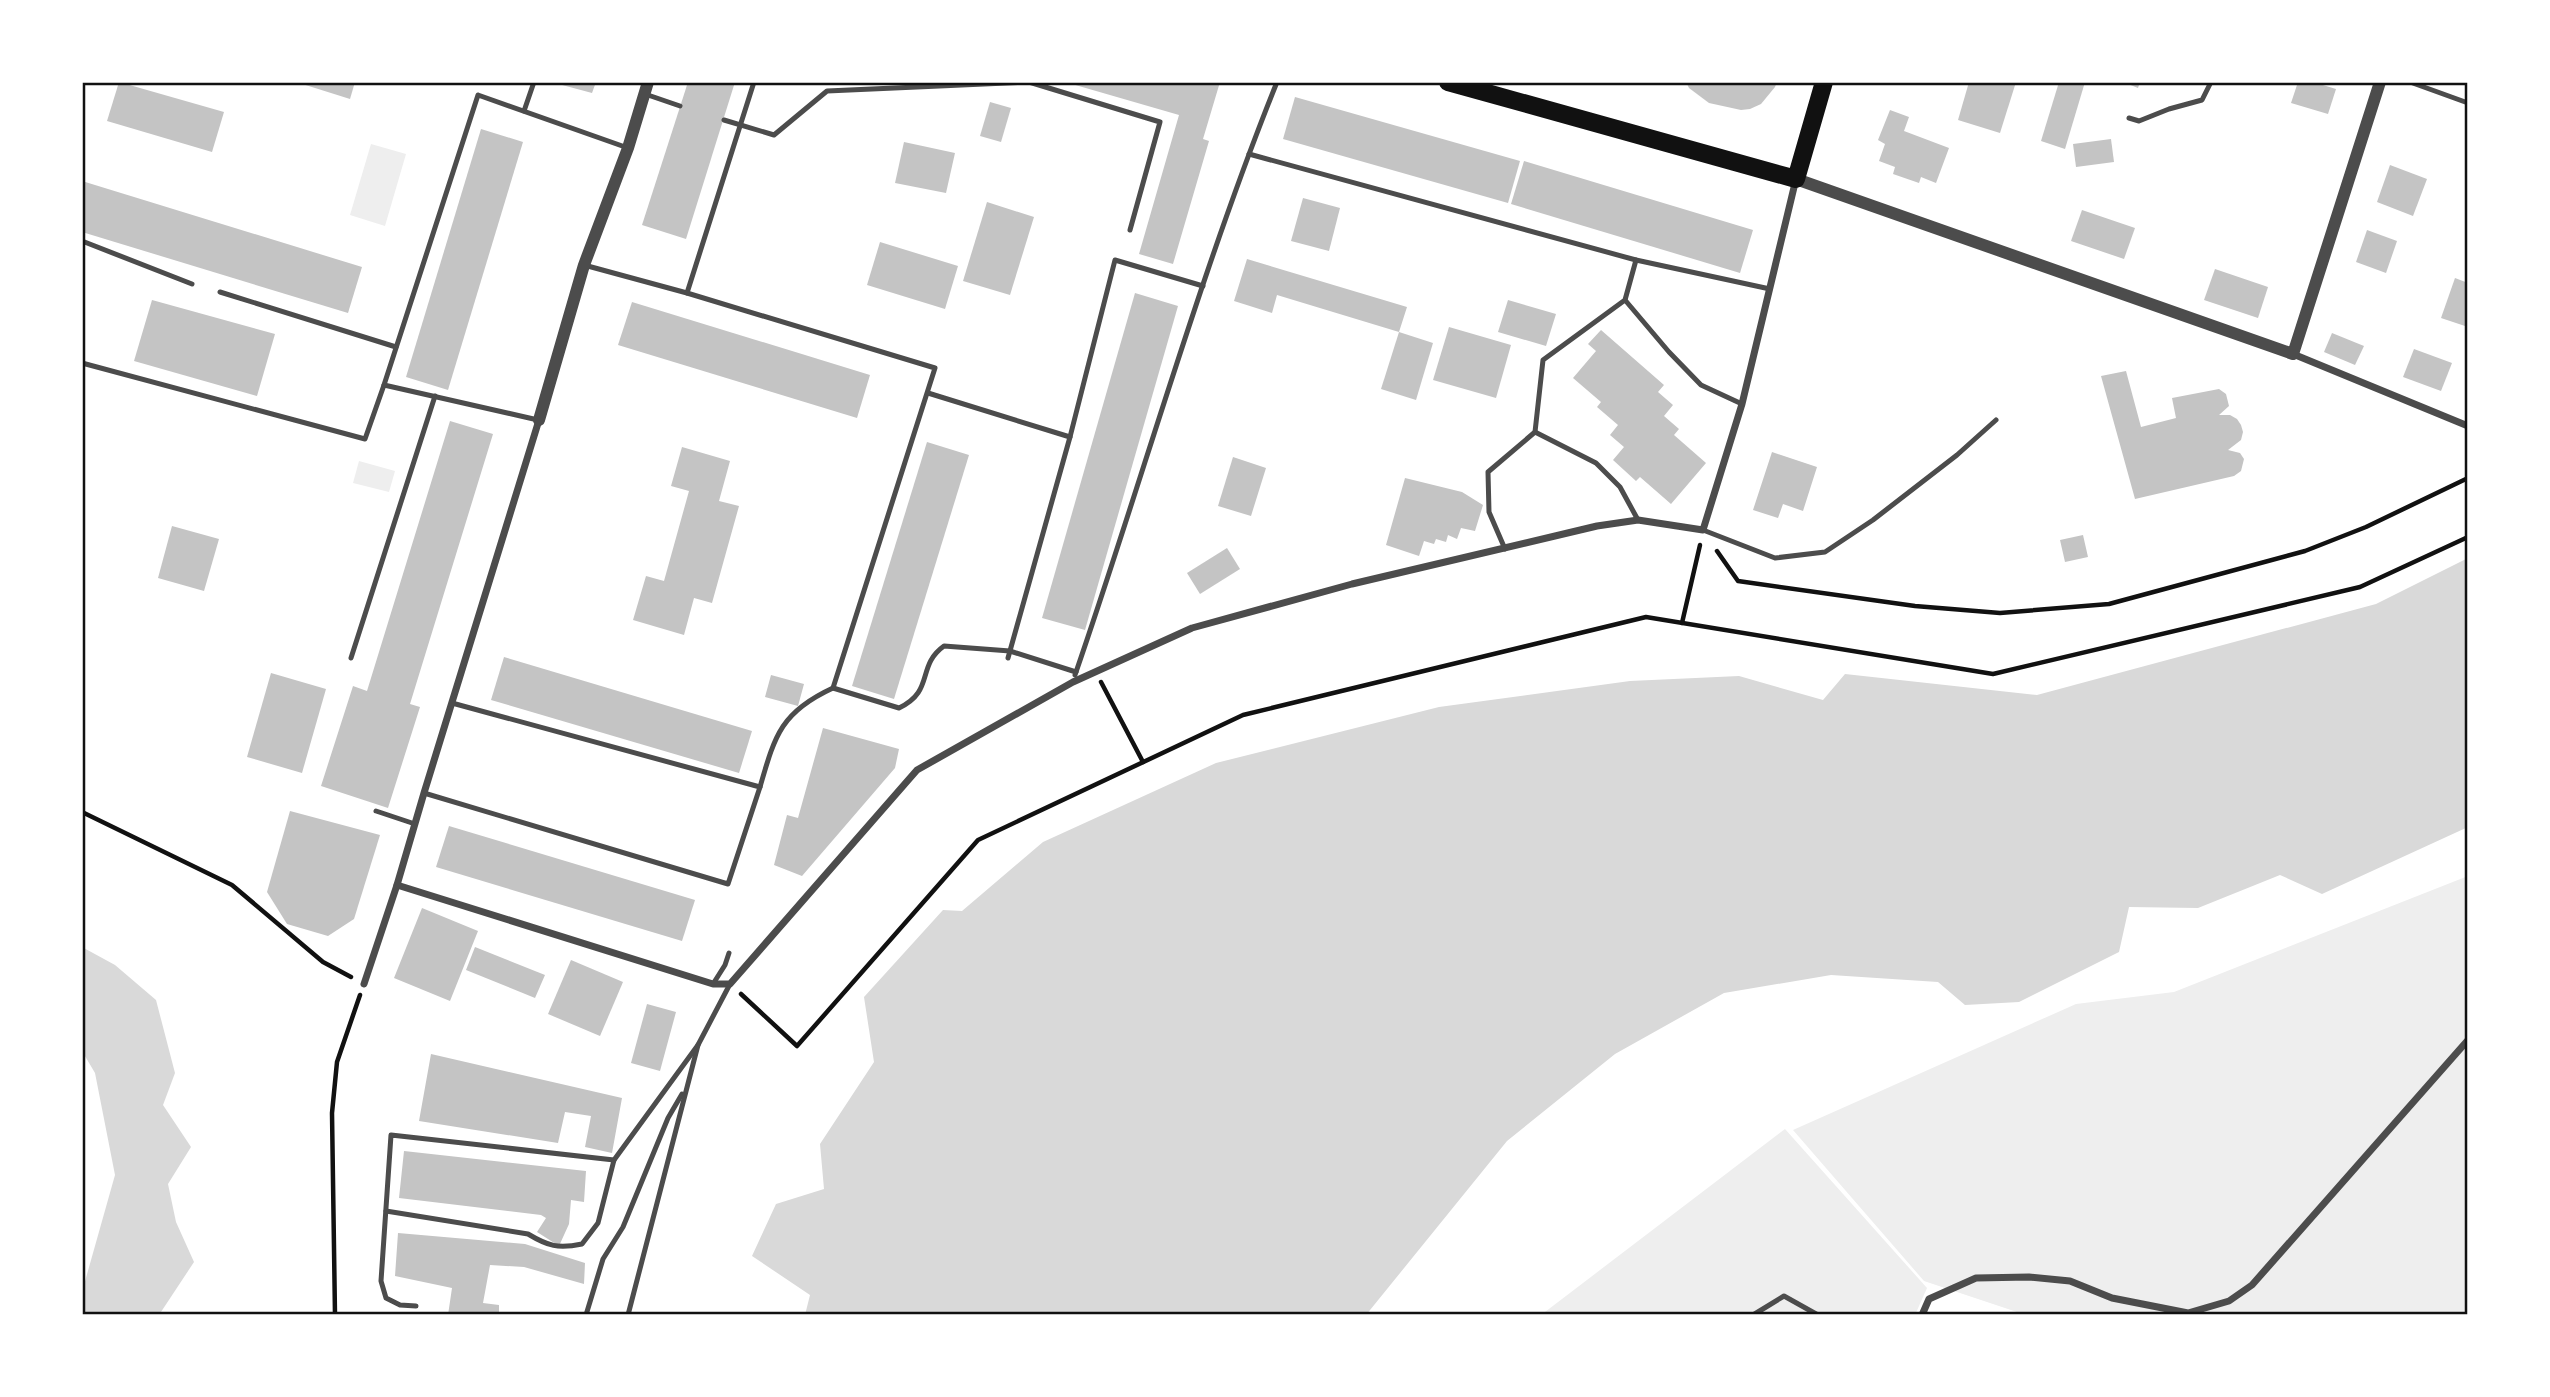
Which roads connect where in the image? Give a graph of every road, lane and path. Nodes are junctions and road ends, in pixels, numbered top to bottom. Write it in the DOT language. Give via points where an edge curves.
graph roads {
  1 [pos="534,82"];
  2 [pos="754,82"];
  3 [pos="1028,82"];
  4 [pos="1277,82"];
  5 [pos="1448,82"];
  6 [pos="1824,82"];
  7 [pos="2211,82"];
  8 [pos="2380,82"];
  9 [pos="2410,82"];
  10 [pos="646,88"];
  11 [pos="2468,103"];
  12 [pos="680,106"];
  13 [pos="524,111"];
  14 [pos="2129,118"];
  15 [pos="724,120"];
  16 [pos="740,125"];
  17 [pos="628,148"];
  18 [pos="1248,154"];
  19 [pos="1796,179"];
  20 [pos="1130,230"];
  21 [pos="82,241"];
  22 [pos="1636,260"];
  23 [pos="584,265"];
  24 [pos="192,284"];
  25 [pos="1203,286"];
  26 [pos="1770,289"];
  27 [pos="219,292"];
  28 [pos="687,293"];
  29 [pos="1625,300"];
  30 [pos="397,347"];
  31 [pos="2293,354"];
  32 [pos="82,363"];
  33 [pos="384,385"];
  34 [pos="928,393"];
  35 [pos="435,396"];
  36 [pos="1742,404"];
  37 [pos="539,420"];
  38 [pos="1996,420"];
  39 [pos="2468,426"];
  40 [pos="1535,432"];
  41 [pos="1070,437"];
  42 [pos="2468,478"];
  43 [pos="1638,520"];
  44 [pos="1703,530"];
  45 [pos="2468,537"];
  46 [pos="1505,549"];
  47 [pos="1682,623"];
  48 [pos="1009,654"];
  49 [pos="351,658"];
  50 [pos="1076,672"];
  51 [pos="1096,672"];
  52 [pos="1073,682"];
  53 [pos="833,688"];
  54 [pos="452,703"];
  55 [pos="1143,762"];
  56 [pos="760,787"];
  57 [pos="424,793"];
  58 [pos="376,811"];
  59 [pos="82,812"];
  60 [pos="415,824"];
  61 [pos="397,885"];
  62 [pos="729,953"];
  63 [pos="364,984"];
  64 [pos="713,984"];
  65 [pos="730,984"];
  66 [pos="2468,1040"];
  67 [pos="698,1045"];
  68 [pos="686,1088"];
  69 [pos="614,1160"];
  70 [pos="386,1211"];
  71 [pos="416,1307"];
  72 [pos="335,1315"];
  73 [pos="586,1315"];
  74 [pos="628,1315"];
  75 [pos="1754,1315"];
  76 [pos="1818,1315"];
  77 [pos="1922,1315"];
  1 -- 13 [label="lane"];
  2 -- 16 [label="lane"];
  3 -- 16 [label="lane" via="827,91 774,135"];
  3 -- 20 [label="lane" via="1160,122"];
  4 -- 18 [label="lane"];
  5 -- 19 [label="main road"];
  6 -- 19 [label="main road"];
  7 -- 14 [label="lane" via="2202,100 2138,121"];
  8 -- 31 [label="street"];
  9 -- 11 [label="lane"];
  10 -- 12 [label="lane"];
  10 -- 17 [label="street"];
  13 -- 17 [label="lane"];
  13 -- 30 [label="lane" via="478,95"];
  15 -- 16 [label="lane"];
  16 -- 28 [label="lane"];
  17 -- 23 [label="street"];
  18 -- 22 [label="lane"];
  18 -- 25 [label="lane"];
  19 -- 26 [label="street"];
  19 -- 31 [label="street"];
  21 -- 24 [label="lane"];
  22 -- 26 [label="lane"];
  22 -- 29 [label="lane"];
  23 -- 28 [label="lane"];
  23 -- 37 [label="street"];
  25 -- 41 [label="lane" via="1115,260"];
  25 -- 50 [label="lane"];
  26 -- 36 [label="street"];
  27 -- 30 [label="lane"];
  28 -- 34 [label="lane" via="935,368"];
  29 -- 36 [label="lane" via="1701,385"];
  29 -- 40 [label="lane" via="1543,360"];
  30 -- 33 [label="lane"];
  31 -- 39 [label="street"];
  32 -- 33 [label="lane" via="365,439"];
  33 -- 35 [label="lane"];
  34 -- 41 [label="lane"];
  34 -- 53 [label="lane"];
  35 -- 37 [label="lane"];
  35 -- 49 [label="lane"];
  36 -- 44 [label="street"];
  37 -- 54 [label="street"];
  38 -- 44 [label="lane" via="1874,520 1825,552 1775,558"];
  40 -- 43 [label="lane" via="1596,463 1620,487"];
  40 -- 46 [label="lane" via="1488,472 1489,512"];
  41 -- 48 [label="lane"];
  42 -- 44 [label="path" via="2305,551 2109,604 2000,613 1738,581"];
  43 -- 44 [label="street"];
  43 -- 46 [label="street"];
  44 -- 47 [label="path"];
  45 -- 47 [label="path" via="2360,587 1993,674"];
  46 -- 51 [label="street" via="1352,584 1192,628"];
  47 -- 55 [label="path" via="1646,617 1243,715"];
  48 -- 50 [label="lane"];
  48 -- 53 [label="lane" via="944,646 933,654 919,695 899,708"];
  50 -- 52 [label="lane"];
  51 -- 52 [label="street"];
  51 -- 55 [label="path"];
  52 -- 65 [label="street" via="917,770"];
  53 -- 56 [label="lane" via="810,699 781,727"];
  54 -- 56 [label="lane"];
  54 -- 57 [label="street"];
  55 -- 65 [label="path" via="978,840 797,1046"];
  56 -- 57 [label="lane" via="728,884"];
  57 -- 60 [label="street"];
  58 -- 60 [label="lane"];
  59 -- 63 [label="path" via="232,885 323,962"];
  60 -- 61 [label="street"];
  61 -- 63 [label="street"];
  61 -- 64 [label="street"];
  62 -- 64 [label="lane"];
  63 -- 72 [label="path" via="337,1062 332,1113"];
  64 -- 65 [label="street"];
  65 -- 67 [label="lane"];
  66 -- 77 [label="street" via="2252,1285 2229,1301 2188,1313 2112,1297 2070,1280 1976,1278 1929,1299"];
  67 -- 68 [label="lane"];
  67 -- 69 [label="lane"];
  68 -- 73 [label="lane" via="668,1118 623,1227 603,1259"];
  68 -- 74 [label="lane"];
  69 -- 70 [label="lane" via="598,1223 582,1244 564,1248 528,1234"];
  69 -- 70 [label="lane" via="391,1135"];
  70 -- 71 [label="lane" via="381,1281 386,1298"];
  75 -- 76 [label="lane" via="1784,1296"];
}
